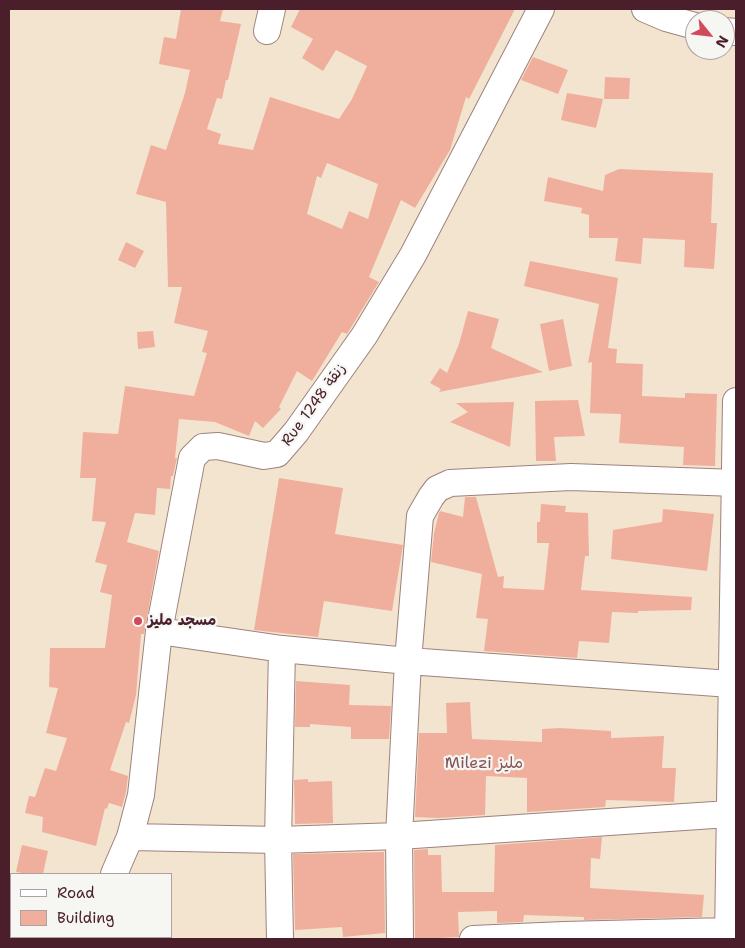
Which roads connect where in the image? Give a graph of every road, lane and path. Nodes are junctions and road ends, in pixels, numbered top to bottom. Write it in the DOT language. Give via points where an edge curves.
graph roads {
  1 [pos="541,9"];
  2 [pos="645,9"];
  3 [pos="685,23"];
  4 [pos="736,401"];
  5 [pos="736,483"];
  6 [pos="159,631"];
  7 [pos="282,649"];
  8 [pos="408,661"];
  9 [pos="731,684"];
  10 [pos="729,814"];
  11 [pos="398,836"];
  12 [pos="130,837"];
  13 [pos="278,840"];
  14 [pos="114,873"];
  15 [pos="728,935"];
  16 [pos="280,939"];
  17 [pos="400,939"];
  18 [pos="473,939"];
  1 -- 6 [label="street, Rue 1248 زنقة" via="413,255 364,336 296,432 277,454 264,456 218,446 203,448 192,458"];
  2 -- 3 [label="street"];
  4 -- 5 [label="street"];
  5 -- 8 [label="street" via="571,477 450,483 437,489 420,516"];
  5 -- 9 [label="street"];
  6 -- 7 [label="street"];
  6 -- 12 [label="street, Rue 1248 زنقة" via="141,795"];
  7 -- 8 [label="street"];
  7 -- 13 [label="street"];
  8 -- 9 [label="street"];
  8 -- 11 [label="street"];
  9 -- 10 [label="street"];
  10 -- 11 [label="street"];
  10 -- 15 [label="street"];
  11 -- 13 [label="street"];
  11 -- 17 [label="street"];
  12 -- 13 [label="street"];
  12 -- 14 [label="street, Rue 1248 زنقة"];
  13 -- 16 [label="street"];
  15 -- 18 [label="street" via="564,935"];
}
